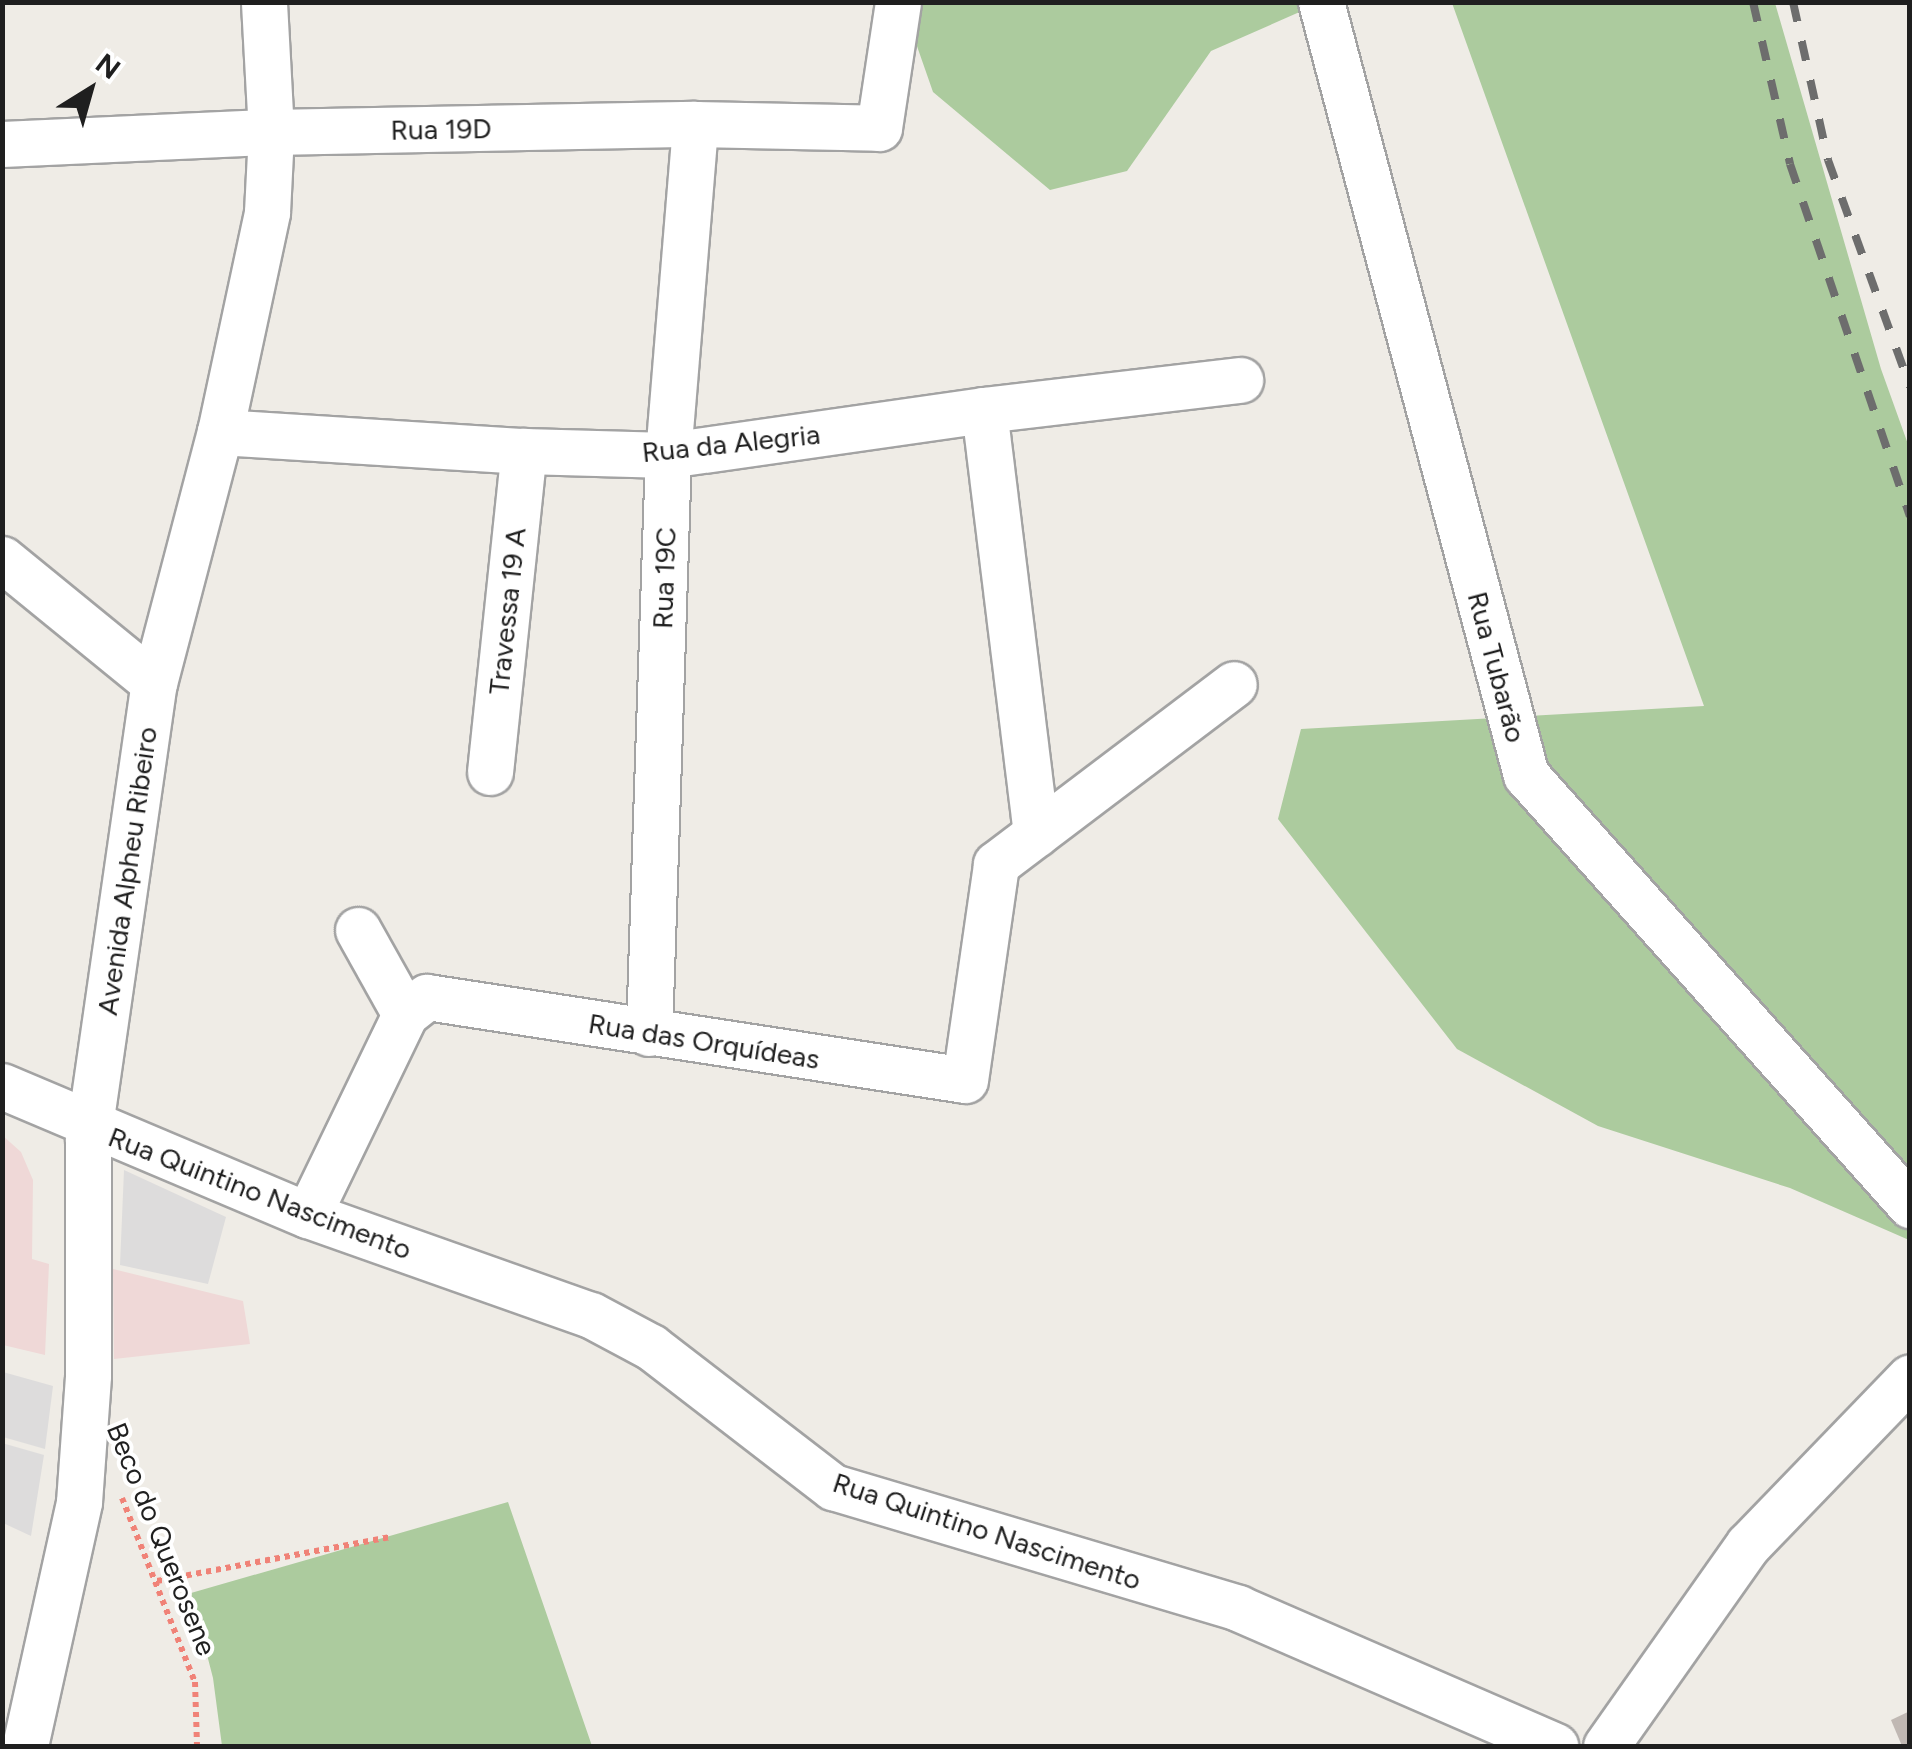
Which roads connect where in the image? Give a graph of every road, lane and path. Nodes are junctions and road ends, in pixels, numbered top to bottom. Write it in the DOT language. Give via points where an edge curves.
graph roads {
  1 [pos="264,2"];
  2 [pos="898,2"];
  3 [pos="1321,2"];
  4 [pos="695,124"];
  5 [pos="271,132"];
  6 [pos="2,144"];
  7 [pos="1240,380"];
  8 [pos="984,410"];
  9 [pos="220,432"];
  10 [pos="524,451"];
  11 [pos="668,455"];
  12 [pos="2,559"];
  13 [pos="154,683"];
  14 [pos="1234,684"];
  15 [pos="490,772"];
  16 [pos="1036,834"];
  17 [pos="358,930"];
  18 [pos="405,1014"];
  19 [pos="649,1034"];
  20 [pos="2,1086"];
  21 [pos="89,1126"];
  22 [pos="1910,1204"];
  23 [pos="308,1215"];
  24 [pos="1910,1377"];
  25 [pos="121,1495"];
  26 [pos="390,1537"];
  27 [pos="157,1581"];
  28 [pos="25,1746"];
  29 [pos="197,1746"];
  30 [pos="1555,1746"];
  31 [pos="1606,1746"];
  1 -- 5 [label="street, Avenida Alpheu Ribeiro"];
  2 -- 4 [label="street, Rua 19D" via="879,128"];
  3 -- 22 [label="street, Rua Tubarão" via="1526,775"];
  4 -- 5 [label="street, Rua 19D"];
  4 -- 11 [label="street, Rua 19C"];
  5 -- 6 [label="street, Rua 19D"];
  5 -- 9 [label="street, Avenida Alpheu Ribeiro" via="267,212"];
  7 -- 8 [label="street, Rua da Alegria"];
  8 -- 11 [label="street, Rua da Alegria"];
  8 -- 16 [label="street"];
  9 -- 10 [label="street, Rua da Alegria"];
  9 -- 13 [label="street, Avenida Alpheu Ribeiro"];
  10 -- 11 [label="street, Rua da Alegria"];
  10 -- 15 [label="street, Travessa 19 A"];
  11 -- 19 [label="street, Rua 19C"];
  12 -- 13 [label="street"];
  13 -- 21 [label="street, Avenida Alpheu Ribeiro"];
  14 -- 16 [label="street, Rua das Orquídeas"];
  16 -- 19 [label="street, Rua das Orquídeas" via="996,864 965,1080"];
  17 -- 18 [label="street"];
  18 -- 19 [label="street, Rua das Orquídeas" via="427,997"];
  18 -- 23 [label="street"];
  20 -- 21 [label="street, Rua Quintino Nascimento"];
  21 -- 23 [label="street, Rua Quintino Nascimento"];
  21 -- 28 [label="street, Avenida Alpheu Ribeiro" via="88,1375 78,1502"];
  23 -- 30 [label="street, Rua Quintino Nascimento" via="606,1323 651,1347 833,1487 1238,1608"];
  24 -- 31 [label="street" via="1748,1545"];
  25 -- 27 [label="path, Beco do Querosene"];
  26 -- 27 [label="path"];
  27 -- 29 [label="path, Beco do Querosene" via="194,1682"];
}
